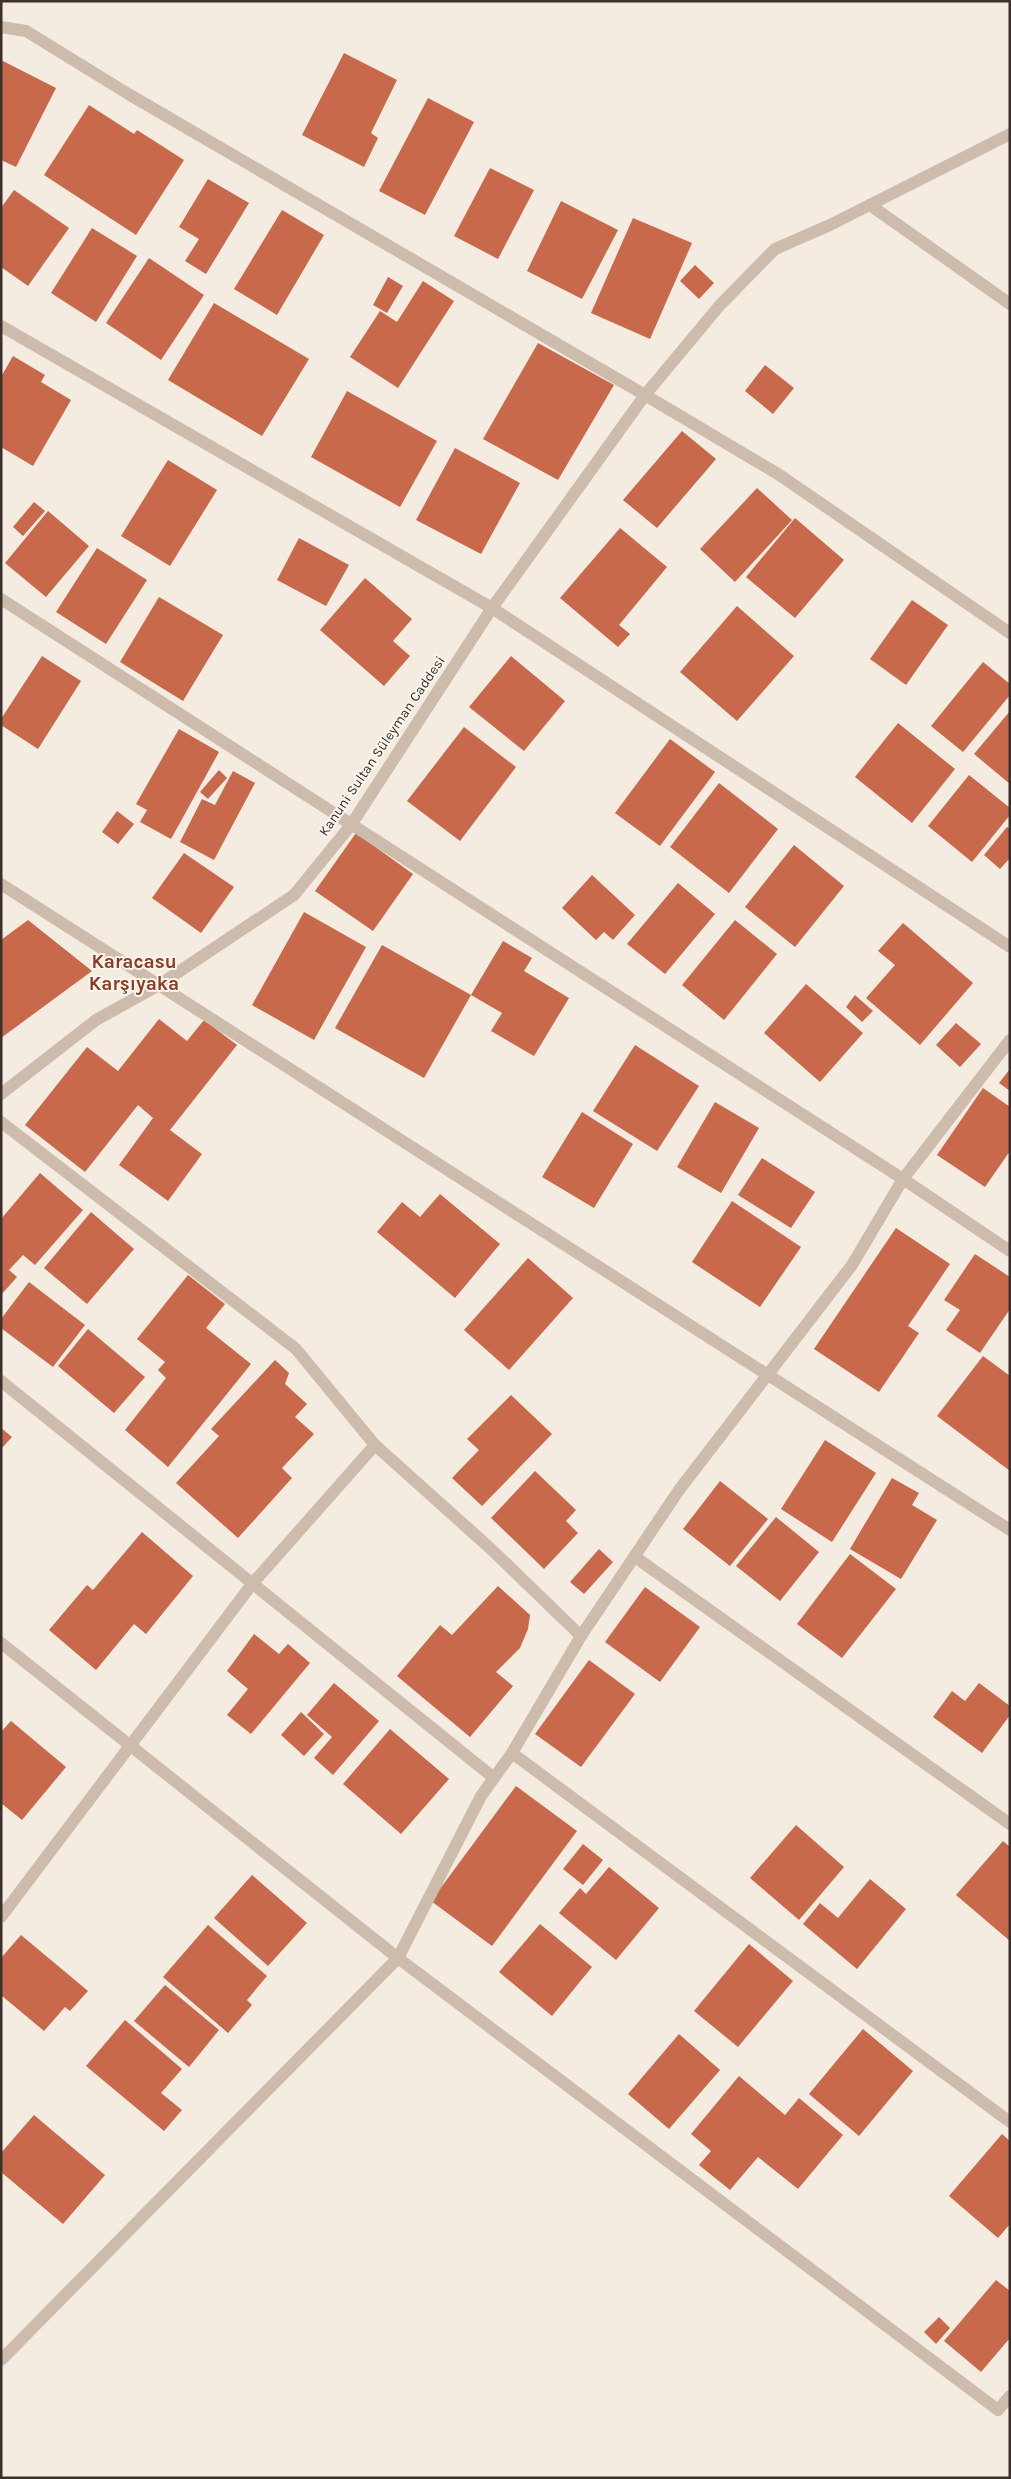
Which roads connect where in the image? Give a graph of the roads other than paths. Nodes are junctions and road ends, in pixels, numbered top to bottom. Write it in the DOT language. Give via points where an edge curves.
graph roads {
  1 [pos="1,27"];
  2 [pos="1010,134"];
  3 [pos="870,205"];
  4 [pos="1010,304"];
  5 [pos="1,326"];
  6 [pos="645,396"];
  7 [pos="1,599"];
  8 [pos="492,608"];
  9 [pos="1010,634"];
  10 [pos="350,825"];
  11 [pos="1,884"];
  12 [pos="1010,947"];
  13 [pos="159,985"];
  14 [pos="1010,1040"];
  15 [pos="1,1094"];
  16 [pos="1,1122"];
  17 [pos="903,1179"];
  18 [pos="1010,1251"];
  19 [pos="769,1374"];
  20 [pos="1,1381"];
  21 [pos="375,1445"];
  22 [pos="1010,1530"];
  23 [pos="635,1557"];
  24 [pos="252,1584"];
  25 [pos="581,1636"];
  26 [pos="1,1643"];
  27 [pos="130,1746"];
  28 [pos="512,1753"];
  29 [pos="494,1778"];
  30 [pos="1010,1824"];
  31 [pos="1,1917"];
  32 [pos="398,1958"];
  33 [pos="1010,2122"];
  34 [pos="1,2360"];
  35 [pos="1010,2396"];
  1 -- 6 [label="street" via="26,31"];
  2 -- 3 [label="street, Kanuni Sultan Süleyman Caddesi"];
  3 -- 4 [label="street"];
  3 -- 6 [label="street, Kanuni Sultan Süleyman Caddesi" via="775,249 720,305"];
  5 -- 8 [label="street"];
  6 -- 8 [label="street, Kanuni Sultan Süleyman Caddesi"];
  6 -- 9 [label="street" via="778,474"];
  7 -- 10 [label="street"];
  8 -- 10 [label="street, Kanuni Sultan Süleyman Caddesi"];
  8 -- 12 [label="street"];
  10 -- 13 [label="street, Kanuni Sultan Süleyman Caddesi" via="294,895"];
  10 -- 17 [label="street"];
  11 -- 13 [label="street"];
  13 -- 15 [label="street, Kanuni Sultan Süleyman Caddesi" via="96,1020"];
  13 -- 19 [label="street"];
  14 -- 17 [label="street"];
  16 -- 21 [label="street" via="296,1349"];
  17 -- 18 [label="street"];
  17 -- 19 [label="street" via="852,1265"];
  19 -- 22 [label="street"];
  19 -- 23 [label="street" via="679,1490"];
  20 -- 24 [label="street"];
  21 -- 24 [label="street"];
  21 -- 25 [label="street" via="492,1549"];
  23 -- 25 [label="street"];
  23 -- 30 [label="street"];
  24 -- 27 [label="street"];
  24 -- 29 [label="street"];
  25 -- 28 [label="street"];
  26 -- 27 [label="street"];
  27 -- 31 [label="street"];
  27 -- 32 [label="street"];
  28 -- 29 [label="street"];
  28 -- 33 [label="street"];
  29 -- 32 [label="street" via="461,1831"];
  32 -- 34 [label="street"];
  32 -- 35 [label="street" via="998,2410"];
}
